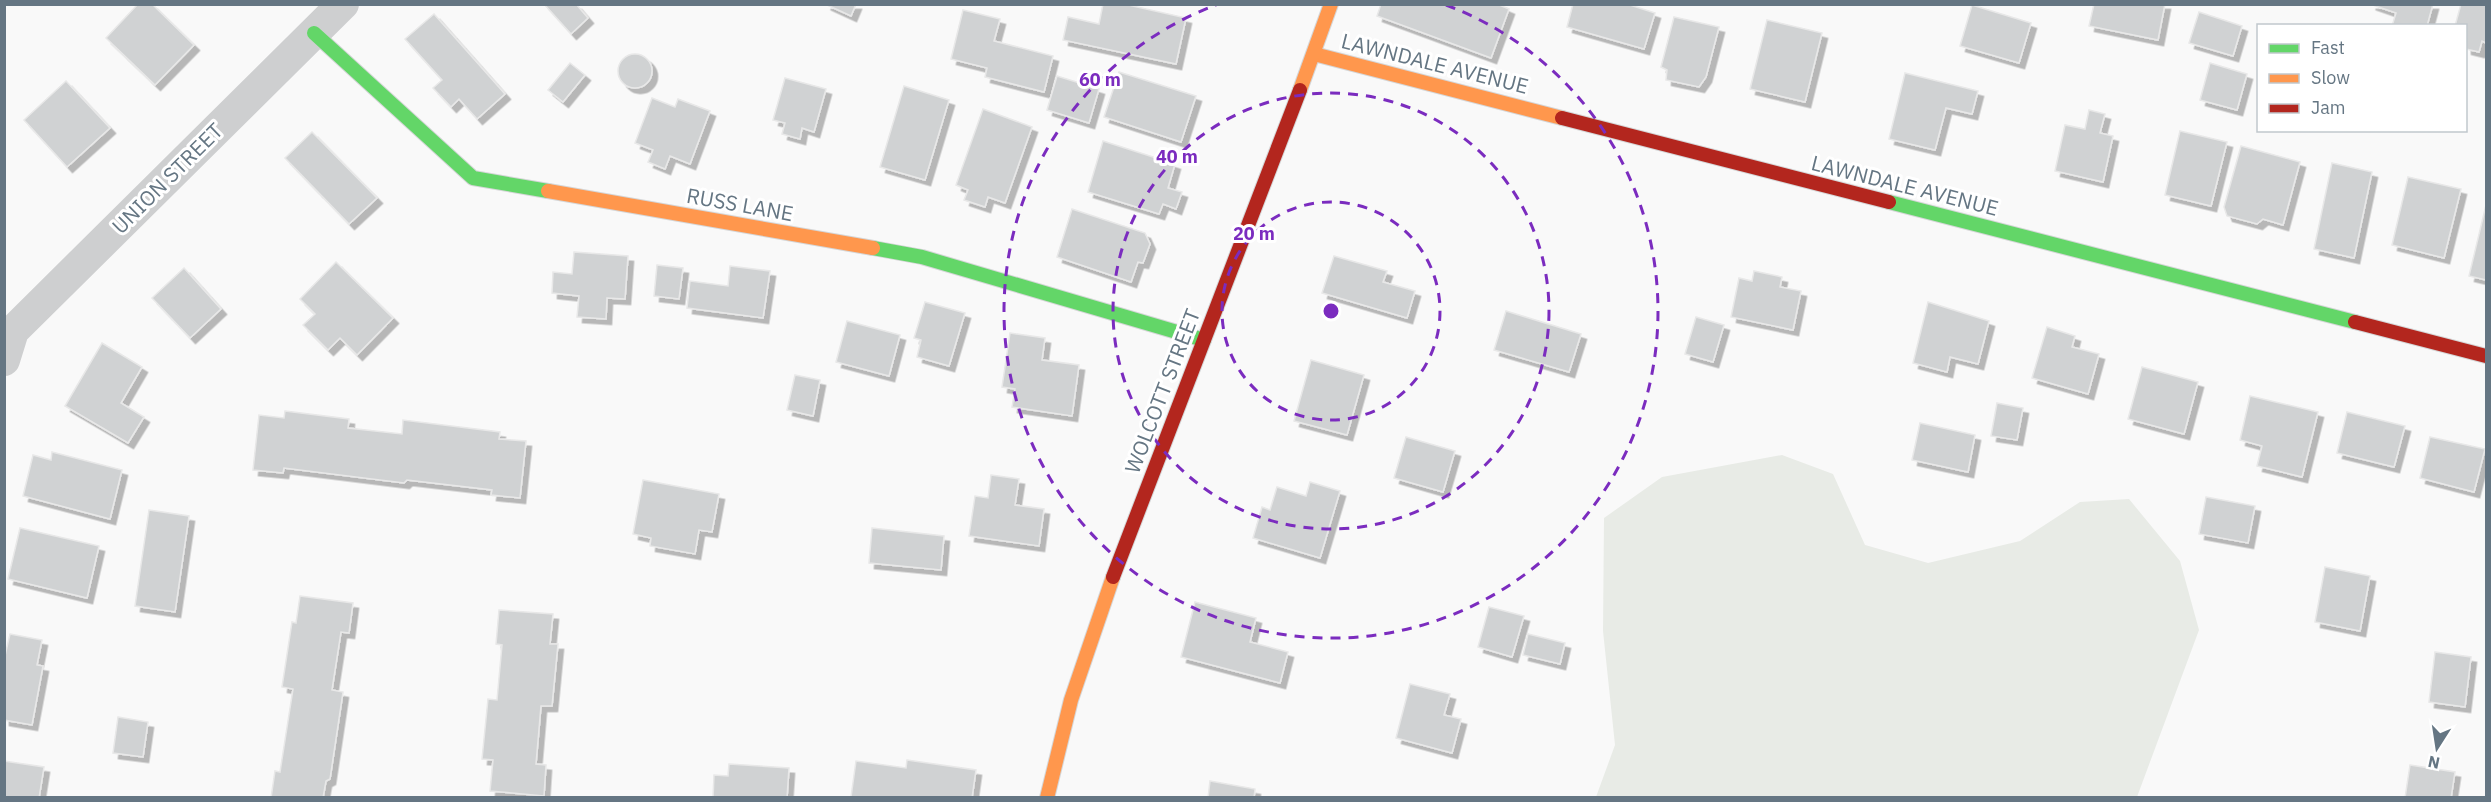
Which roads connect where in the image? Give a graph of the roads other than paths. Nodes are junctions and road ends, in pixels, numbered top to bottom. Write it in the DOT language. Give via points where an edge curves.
graph roads {
  1 [pos="343,4"];
  2 [pos="1330,4"];
  3 [pos="314,33"];
  4 [pos="1314,54"];
  5 [pos="1204,340"];
  6 [pos="2487,357"];
  7 [pos="4,360"];
  8 [pos="1047,798"];
  1 -- 3 [label="street, UNION STREET"];
  2 -- 4 [label="street, WOLCOTT STREET"];
  3 -- 5 [label="street, RUSS LANE" via="473,178 922,257"];
  3 -- 7 [label="street, UNION STREET" via="13,331"];
  4 -- 5 [label="street, WOLCOTT STREET"];
  4 -- 6 [label="street, LAWNDALE AVENUE"];
  5 -- 8 [label="street, WOLCOTT STREET" via="1103,604 1071,700"];
}
